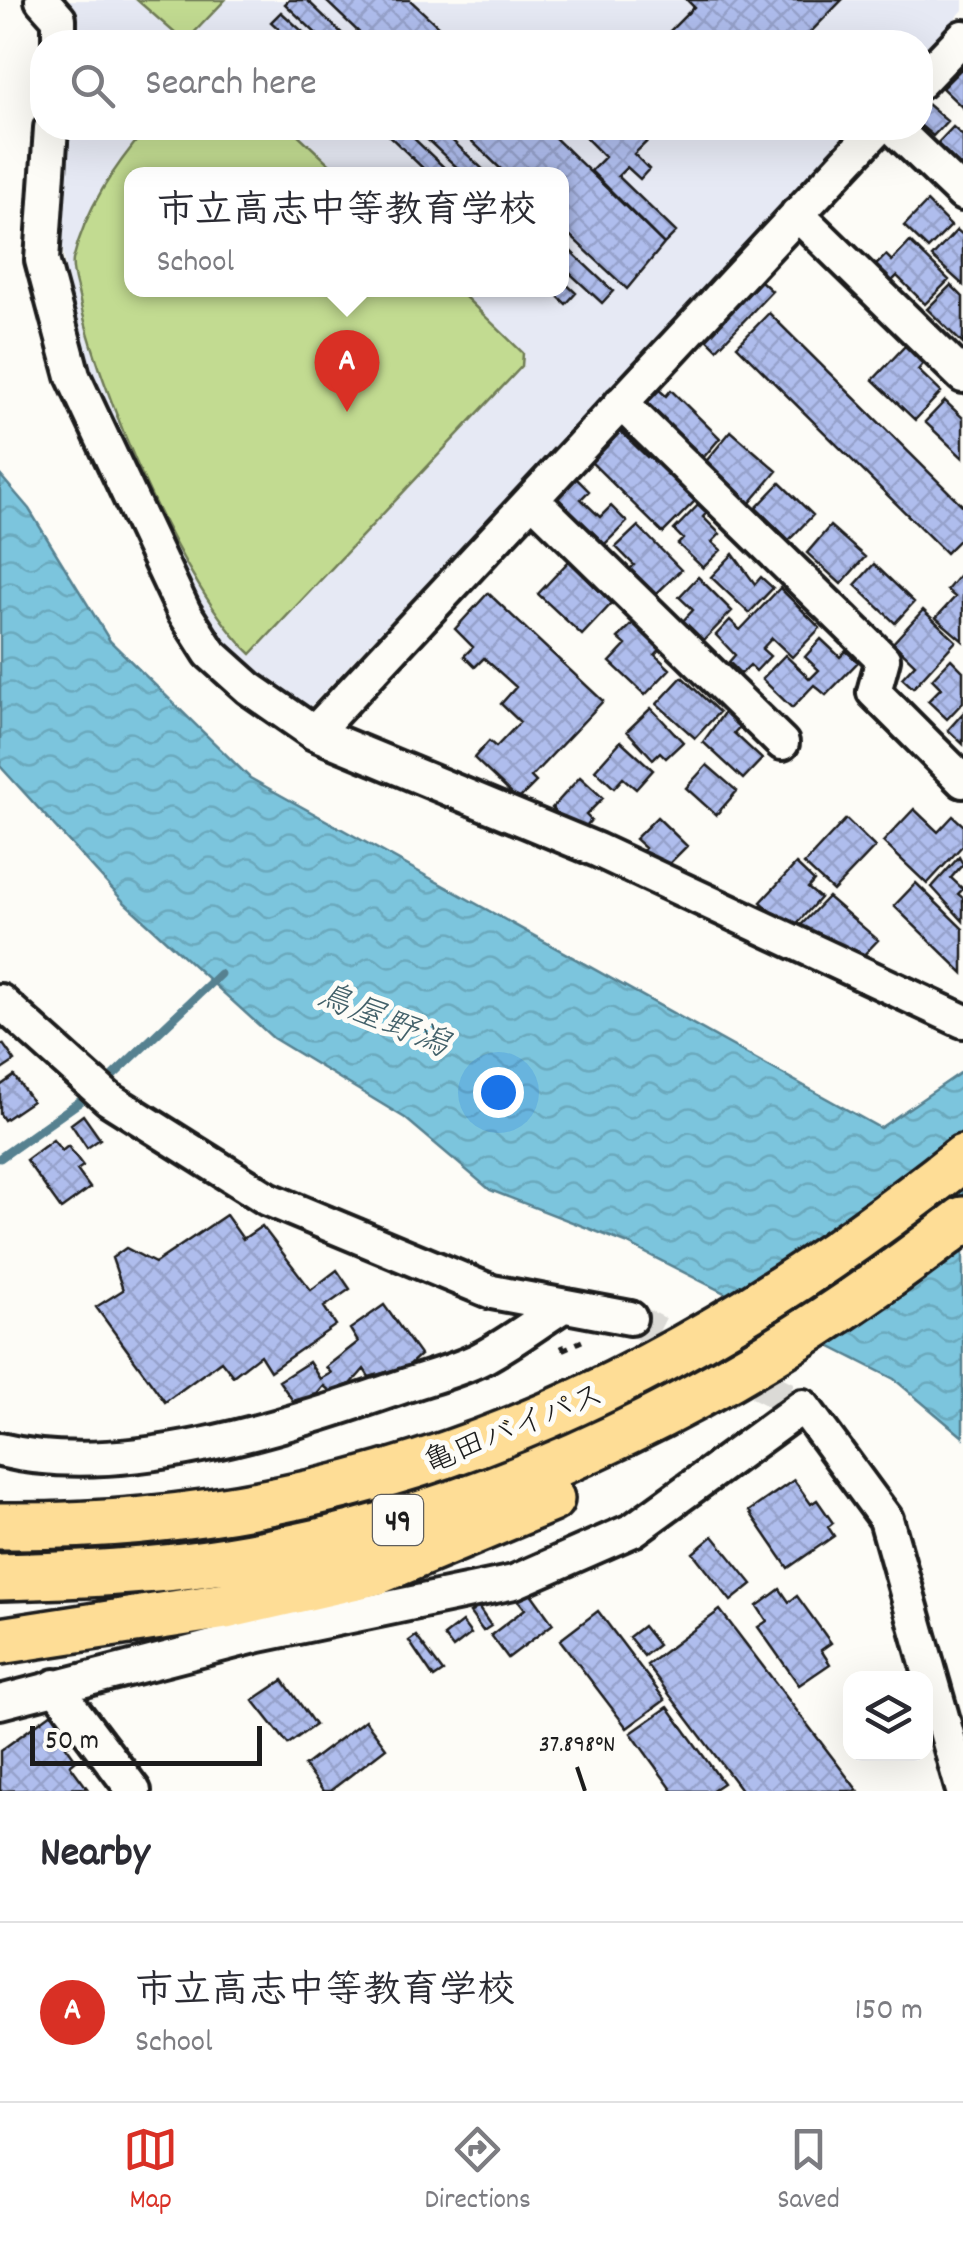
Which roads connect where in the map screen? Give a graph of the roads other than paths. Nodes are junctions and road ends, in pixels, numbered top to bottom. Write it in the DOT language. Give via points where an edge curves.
graph roads {
  1 [pos="42,0"];
  2 [pos="58,30"];
  3 [pos="963,37"];
  4 [pos="933,68"];
  5 [pos="49,140"];
  6 [pos="867,140"];
  7 [pos="907,140"];
  8 [pos="963,194"];
  9 [pos="797,214"];
  10 [pos="963,376"];
  11 [pos="621,403"];
  12 [pos="532,499"];
  13 [pos="314,733"];
  14 [pos="782,743"];
  15 [pos="963,781"];
  16 [pos="2,1006"];
  17 [pos="963,1021"];
  18 [pos="963,1158"];
  19 [pos="963,1220"];
  20 [pos="563,1306"];
  21 [pos="630,1318"];
  22 [pos="726,1382"];
  23 [pos="0,1450"];
  24 [pos="0,1495"];
  25 [pos="140,1521"];
  26 [pos="0,1526"];
  27 [pos="0,1577"];
  28 [pos="0,1641"];
  29 [pos="55,1686"];
  30 [pos="0,1702"];
  31 [pos="958,1788"];
  32 [pos="134,1791"];
  1 -- 2 [label="street" via="58,19"];
  3 -- 4 [label="street"];
  5 -- 13 [label="street" via="42,260 73,376 184,612 210,653"];
  6 -- 9 [label="street"];
  7 -- 8 [label="street"];
  9 -- 10 [label="street"];
  9 -- 11 [label="street"];
  11 -- 12 [label="street"];
  11 -- 15 [label="street" via="883,659 874,692"];
  12 -- 13 [label="street"];
  12 -- 14 [label="street"];
  13 -- 17 [label="street" via="597,850"];
  16 -- 20 [label="street" via="109,1099 268,1199 492,1292"];
  18 -- 25 [label="highway, 亀田バイパス / 49" via="796,1282 620,1384 516,1432 267,1506"];
  19 -- 22 [label="highway, 亀田バイパス / 49" via="820,1325"];
  20 -- 21 [label="street"];
  20 -- 23 [label="street" via="478,1360 342,1408 221,1440 108,1458"];
  22 -- 27 [label="highway, 亀田バイパス / 49" via="568,1461 436,1510 330,1539 226,1561"];
  22 -- 28 [label="highway" via="586,1484 378,1571 225,1606"];
  24 -- 25 [label="highway" via="66,1500"];
  25 -- 26 [label="highway, 亀田バイパス / 49"];
  29 -- 30 [label="street"];
  29 -- 31 [label="street" via="514,1582 633,1530 803,1406 886,1520"];
  29 -- 32 [label="street"];
}
